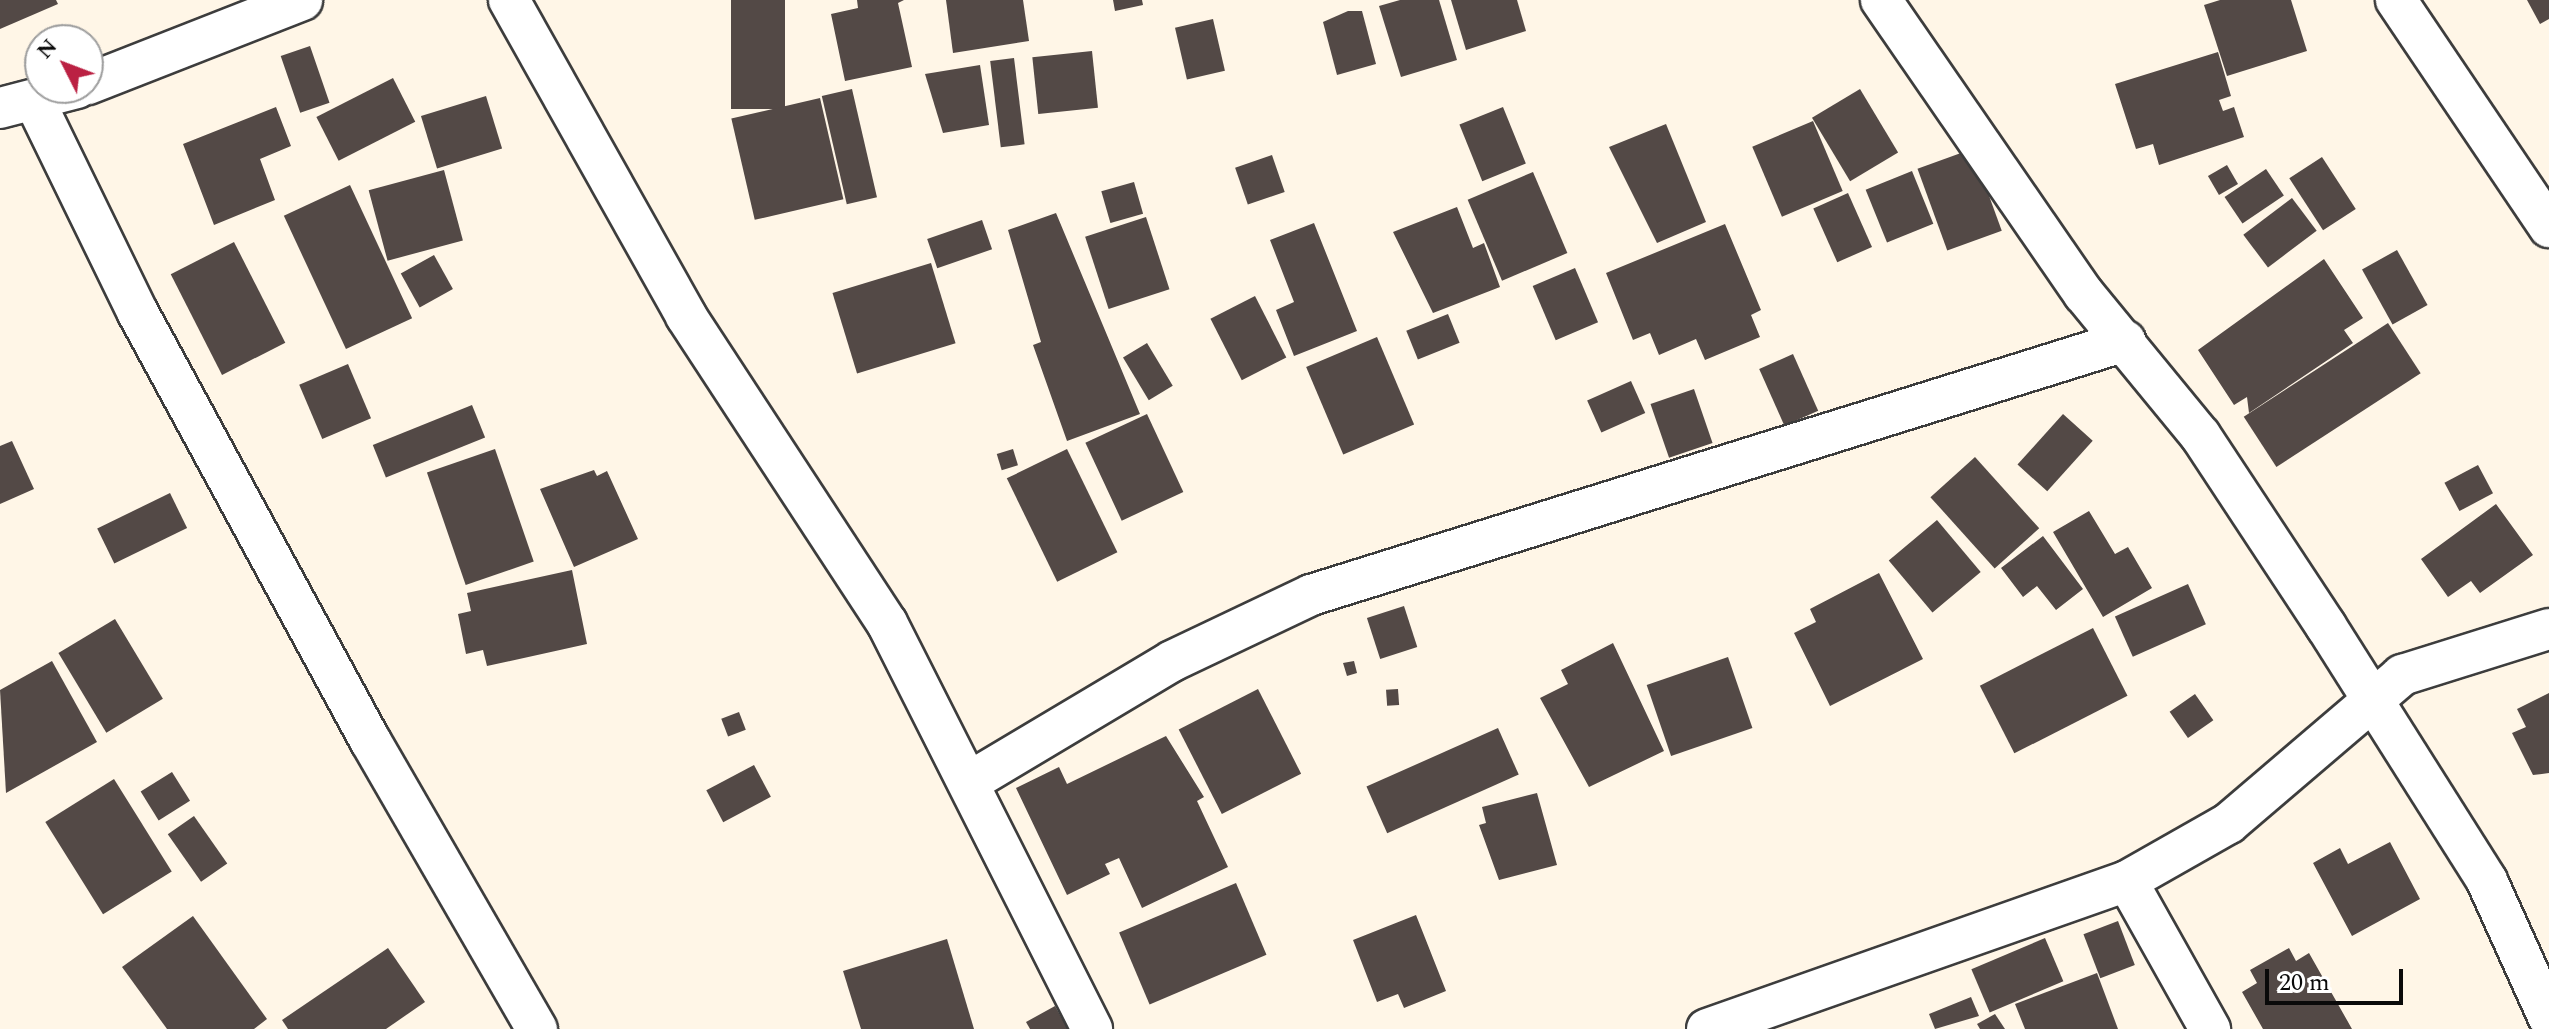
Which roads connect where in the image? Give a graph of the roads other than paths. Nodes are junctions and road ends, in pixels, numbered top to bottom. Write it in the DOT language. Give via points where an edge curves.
graph roads {
  1 [pos="302,0"];
  2 [pos="509,0"];
  3 [pos="1881,0"];
  4 [pos="2396,0"];
  5 [pos="104,78"];
  6 [pos="18,106"];
  7 [pos="2549,227"];
  8 [pos="2125,341"];
  9 [pos="2549,629"];
  10 [pos="2368,699"];
  11 [pos="971,781"];
  12 [pos="2127,881"];
  13 [pos="2549,1018"];
  14 [pos="537,1029"];
  15 [pos="1092,1029"];
  16 [pos="1707,1029"];
  17 [pos="2210,1029"];
  1 -- 5 [label="street"];
  2 -- 11 [label="street" via="686,316 887,623"];
  3 -- 8 [label="street" via="2084,294"];
  4 -- 7 [label="street"];
  6 -- 14 [label="street" via="138,313 362,726"];
  8 -- 10 [label="street" via="2200,435"];
  8 -- 11 [label="street" via="1311,595 1172,661"];
  9 -- 10 [label="street" via="2402,675"];
  10 -- 12 [label="street" via="2229,823"];
  10 -- 13 [label="street" via="2487,881"];
  11 -- 15 [label="street"];
  12 -- 16 [label="street"];
  12 -- 17 [label="street"];
}
